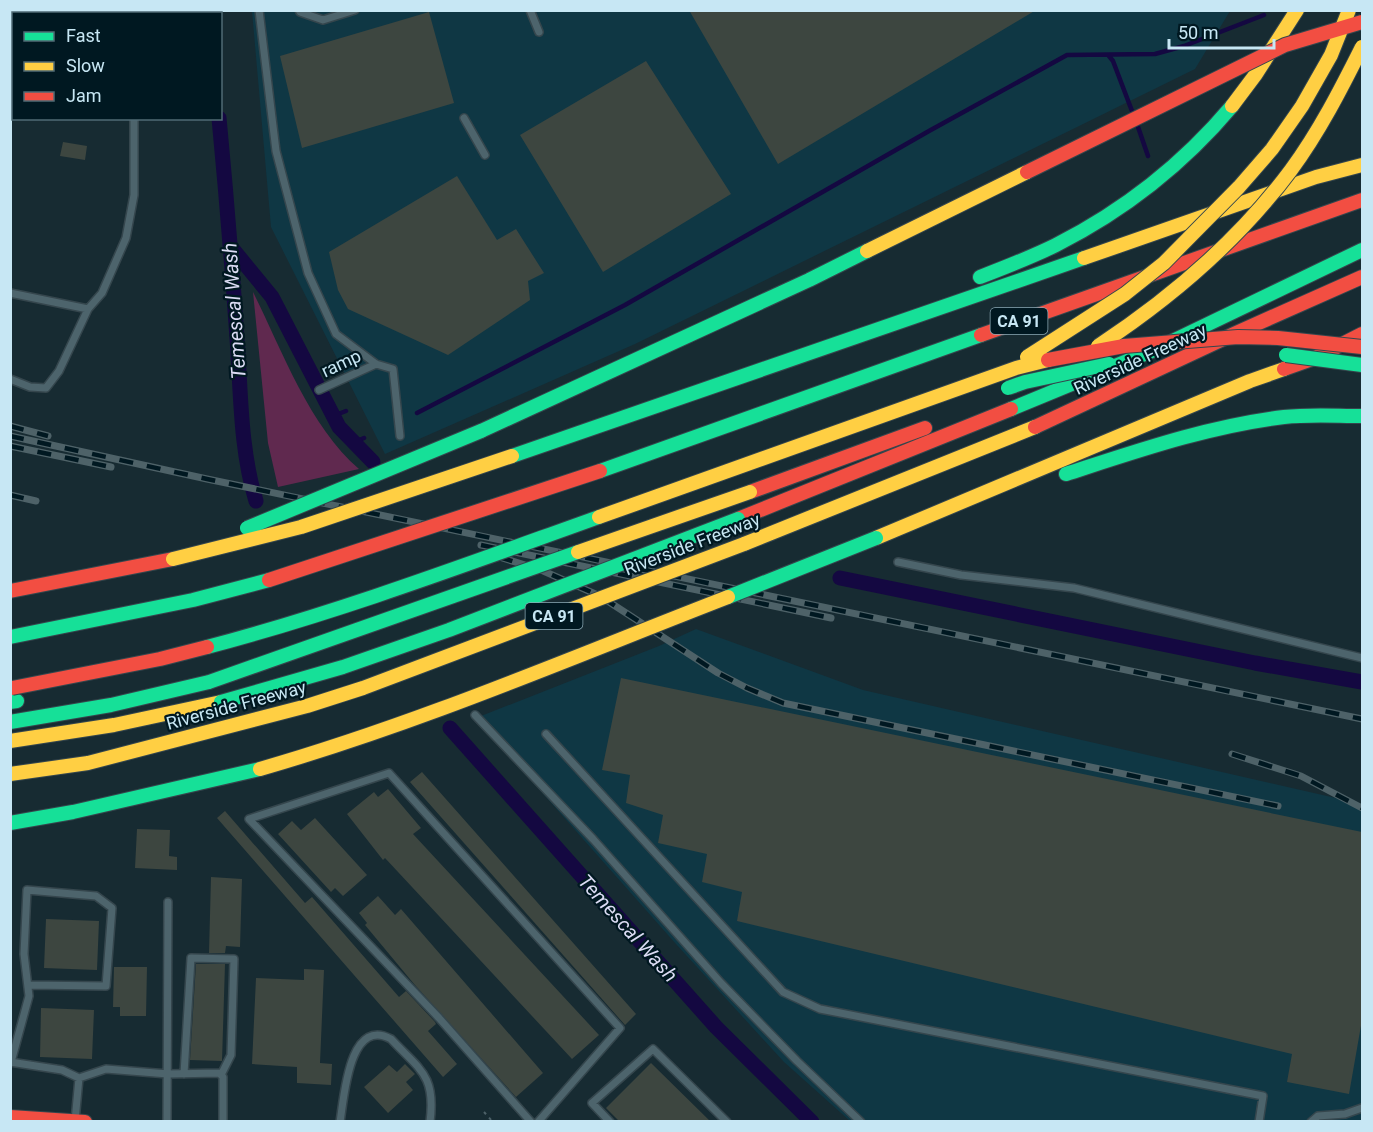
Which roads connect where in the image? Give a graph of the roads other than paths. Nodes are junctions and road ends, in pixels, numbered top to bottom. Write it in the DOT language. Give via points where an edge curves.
graph roads {
  1 [pos="259,10"];
  2 [pos="299,10"];
  3 [pos="355,10"];
  4 [pos="530,10"];
  5 [pos="1297,10"];
  6 [pos="1349,10"];
  7 [pos="1362,22"];
  8 [pos="539,32"];
  9 [pos="1362,47"];
  10 [pos="464,118"];
  11 [pos="134,120"];
  12 [pos="485,155"];
  13 [pos="1362,165"];
  14 [pos="1362,200"];
  15 [pos="1362,250"];
  16 [pos="1362,277"];
  17 [pos="10,293"];
  18 [pos="88,309"];
  19 [pos="1362,334"];
  20 [pos="1362,347"];
  21 [pos="1227,352"];
  22 [pos="1269,354"];
  23 [pos="376,364"];
  24 [pos="1362,365"];
  25 [pos="10,379"];
  26 [pos="705,388"];
  27 [pos="319,390"];
  28 [pos="993,393"];
  29 [pos="959,415"];
  30 [pos="1362,416"];
  31 [pos="400,436"];
  32 [pos="876,538"];
  33 [pos="173,559"];
  34 [pos="898,562"];
  35 [pos="10,591"];
  36 [pos="12,637"];
  37 [pos="1362,658"];
  38 [pos="137,677"];
  39 [pos="15,693"];
  40 [pos="475,715"];
  41 [pos="10,722"];
  42 [pos="546,734"];
  43 [pos="10,741"];
  44 [pos="10,774"];
  45 [pos="10,823"];
  46 [pos="168,902"];
  47 [pos="28,985"];
  48 [pos="11,1062"];
  49 [pos="168,1074"];
  50 [pos="184,1074"];
  51 [pos="221,1075"];
  52 [pos="79,1078"];
  53 [pos="1362,1108"];
  54 [pos="10,1117"];
  55 [pos="1345,1118"];
  56 [pos="75,1121"];
  57 [pos="85,1122"];
  58 [pos="167,1122"];
  59 [pos="223,1122"];
  60 [pos="340,1122"];
  61 [pos="430,1122"];
  62 [pos="531,1122"];
  63 [pos="538,1122"];
  64 [pos="610,1122"];
  65 [pos="727,1122"];
  66 [pos="861,1122"];
  67 [pos="1259,1122"];
  68 [pos="1311,1122"];
  1 -- 23 [label="lane" via="276,151 308,273 336,333"];
  2 -- 3 [label="lane" via="323,20"];
  4 -- 8 [label="lane"];
  5 -- 26 [label="main road" via="1249,83 1212,127 1170,169 1116,209 1056,245"];
  6 -- 39 [label="main road, bridge" via="1331,55 1302,106 1239,187 1164,263 1125,294 1002,372 879,425 332,614"];
  7 -- 33 [label="main road, bridge" via="1285,45 809,280 481,431"];
  9 -- 29 [label="main road, bridge" via="1315,135 1283,180 1232,238 1137,321 1064,369"];
  10 -- 12 [label="lane"];
  11 -- 18 [label="lane" via="134,195 126,238 102,293"];
  13 -- 26 [label="main road, CA 91" via="1316,177"];
  14 -- 36 [label="main road, CA 91, bridge" via="600,471 269,580 193,600"];
  15 -- 43 [label="main road, bridge" via="1154,350 942,438 428,637 343,667 221,702 114,725"];
  16 -- 44 [label="main road, Riverside Freeway / CA 91, bridge" via="1050,422 744,544 363,688 88,763"];
  17 -- 18 [label="lane"];
  18 -- 25 [label="lane" via="59,371 46,388"];
  19 -- 32 [label="main road, bridge" via="1315,358 1250,381"];
  20 -- 39 [label="main road, bridge" via="1238,338 1124,346 1045,360 402,587 249,636"];
  21 -- 28 [label="main road, bridge" via="1165,355 1104,365"];
  22 -- 24 [label="main road, bridge"];
  23 -- 27 [label="lane, ramp"];
  23 -- 31 [label="lane" via="393,369"];
  26 -- 33 [label="main road, bridge" via="301,527"];
  30 -- 32 [label="main road" via="1315,415 1203,433"];
  32 -- 45 [label="main road, bridge" via="362,737 260,769"];
  33 -- 35 [label="main road"];
  34 -- 37 [label="lane" via="1074,588"];
  38 -- 41 [label="main road, bridge" via="303,633 933,419 750,492 209,682 157,697"];
  40 -- 66 [label="lane" via="593,839 721,983"];
  42 -- 67 [label="lane" via="783,992 820,1009 1263,1096"];
  46 -- 49 [label="lane"];
  47 -- 47 [label="lane" via="24,954 27,890 96,896 112,908 106,986"];
  47 -- 48 [label="lane" via="29,996"];
  48 -- 52 [label="lane" via="62,1070"];
  49 -- 50 [label="lane"];
  49 -- 52 [label="lane" via="106,1069"];
  49 -- 58 [label="lane"];
  50 -- 51 [label="lane"];
  50 -- 51 [label="lane" via="191,958 234,959 231,1055"];
  51 -- 59 [label="lane"];
  52 -- 56 [label="lane"];
  53 -- 55 [label="lane"];
  54 -- 56 [label="main road"];
  55 -- 68 [label="lane" via="1318,1116"];
  56 -- 57 [label="main road"];
  60 -- 61 [label="lane" via="351,1060 360,1042 384,1035 424,1074 432,1092"];
  62 -- 63 [label="lane" via="439,1018 249,819 389,773 620,1028"];
  64 -- 65 [label="lane" via="592,1103 653,1049"];
}
